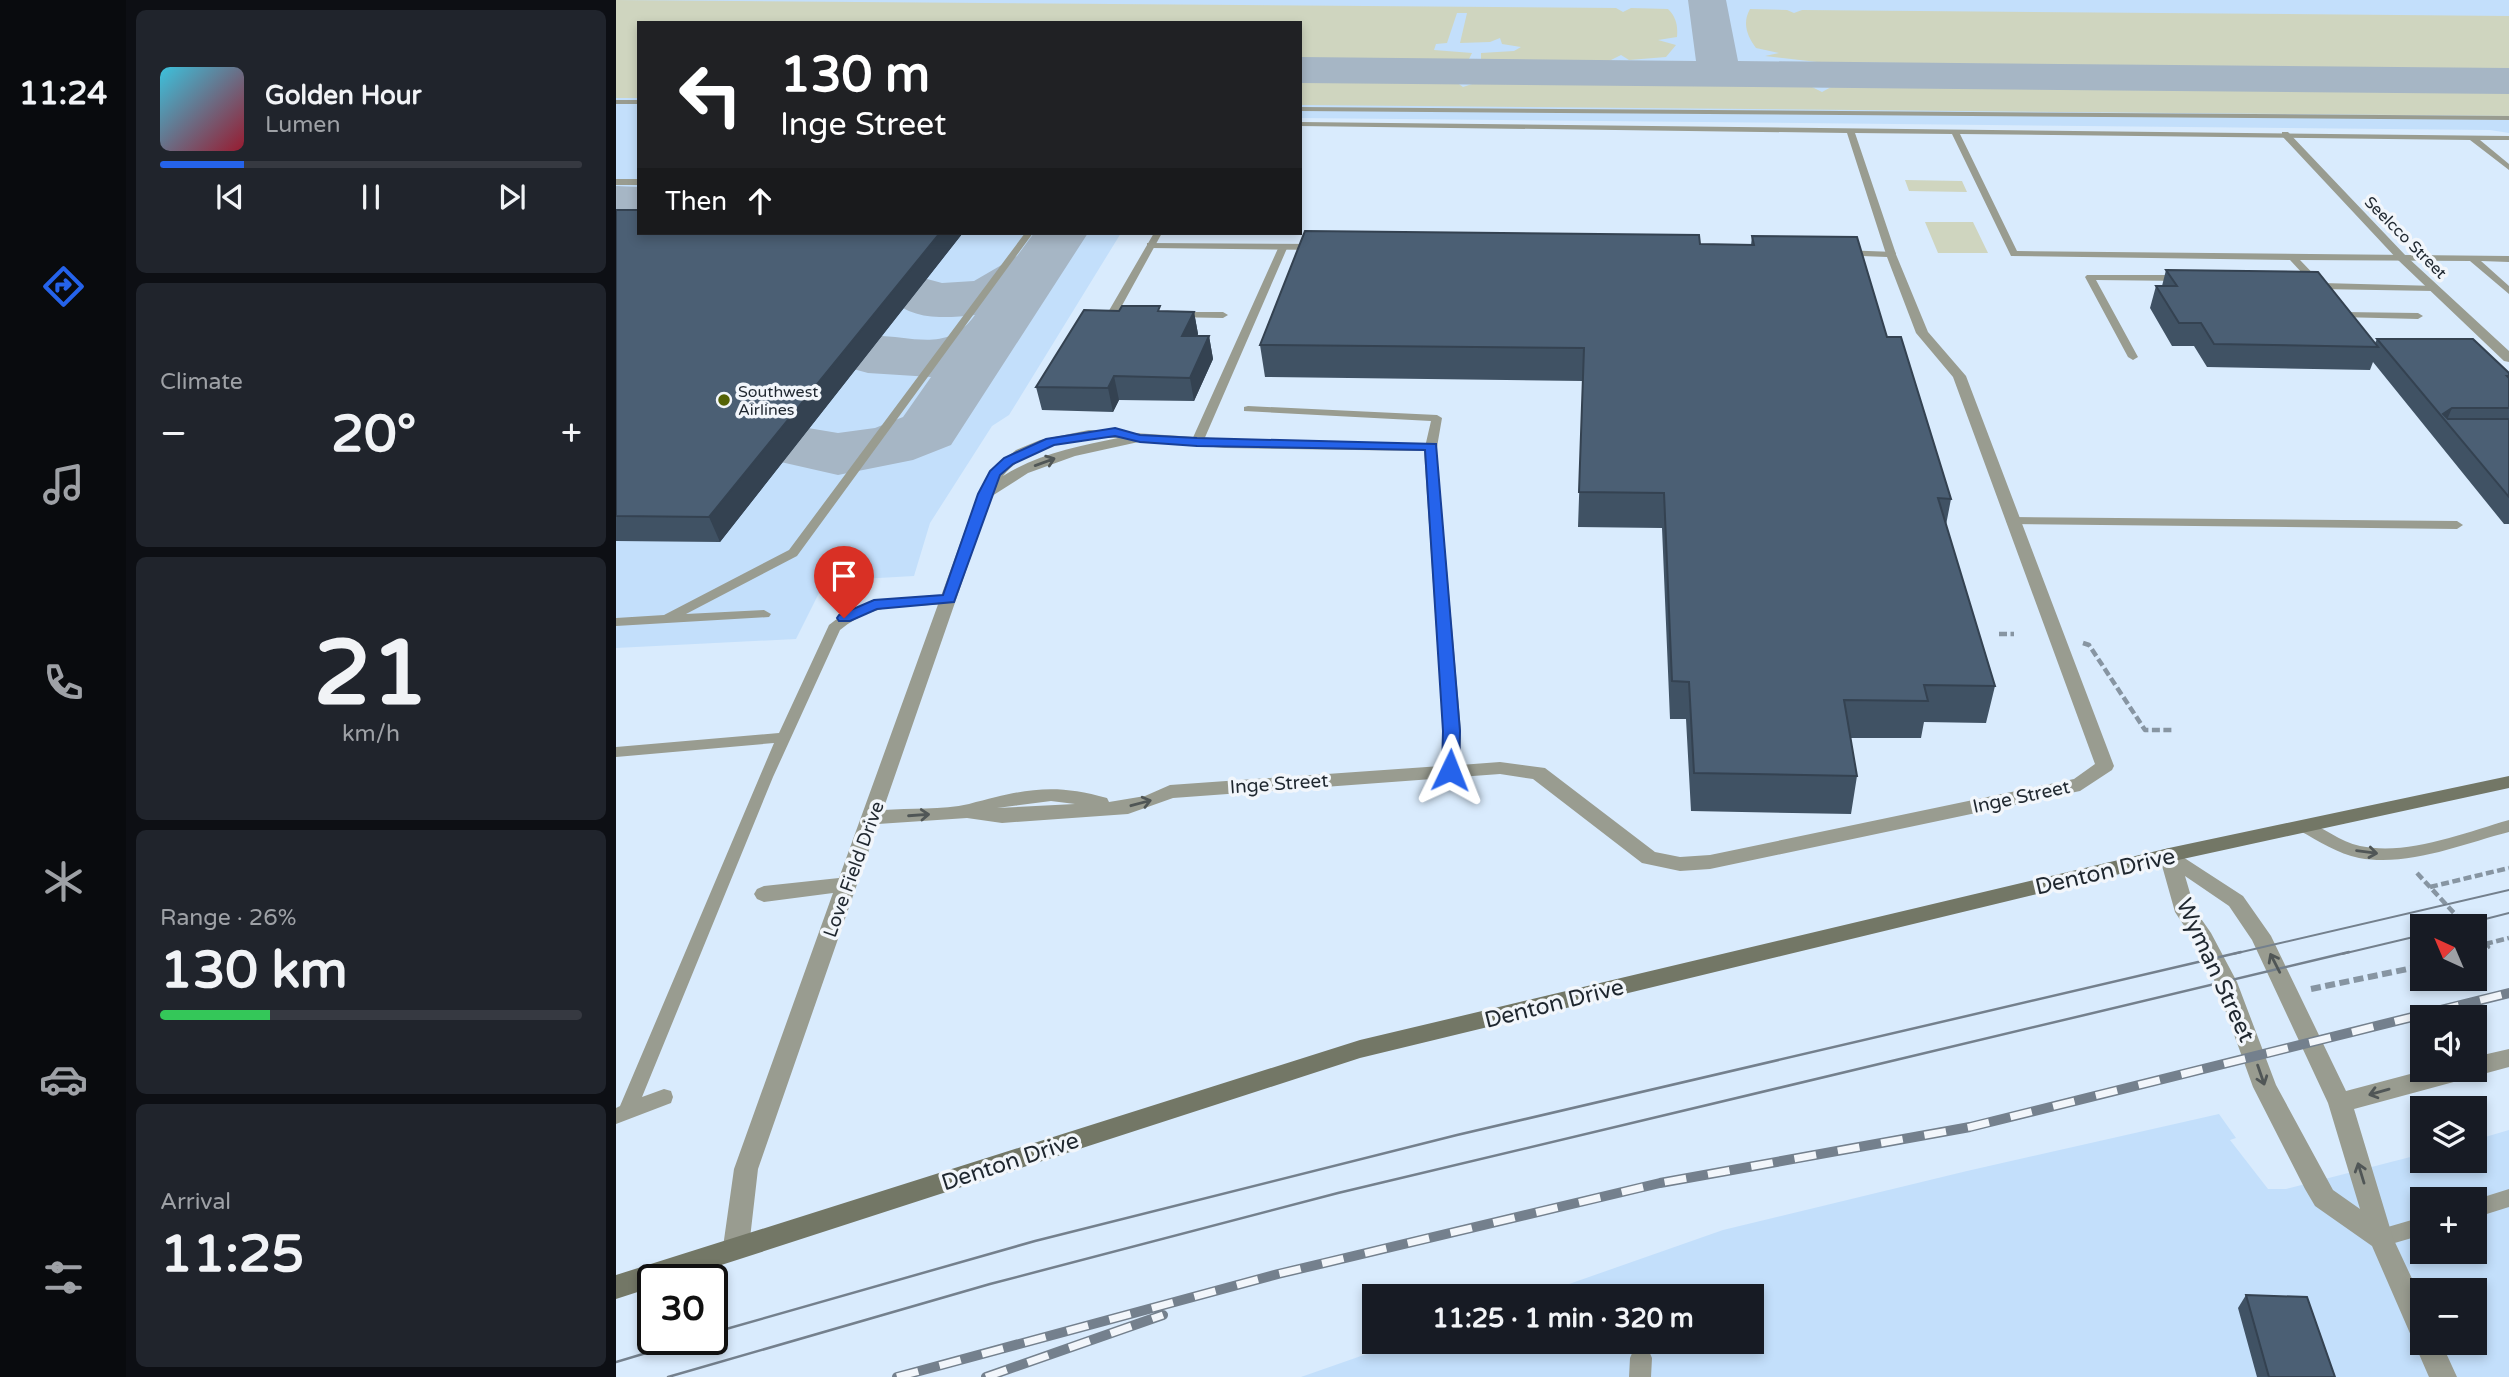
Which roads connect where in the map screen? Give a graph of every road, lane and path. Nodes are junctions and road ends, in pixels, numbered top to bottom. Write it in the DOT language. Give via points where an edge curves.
graph roads {
  1 [pos="616,102"];
  2 [pos="637,102"];
  3 [pos="1302,108"];
  4 [pos="2301,118"];
  5 [pos="2509,118"];
  6 [pos="1302,124"];
  7 [pos="1850,130"];
  8 [pos="1955,131"];
  9 [pos="2286,134"];
  10 [pos="2315,134"];
  11 [pos="2470,136"];
  12 [pos="2509,138"];
  13 [pos="2509,169"];
  14 [pos="616,182"];
  15 [pos="637,182"];
  16 [pos="1028,235"];
  17 [pos="1157,235"];
  18 [pos="1152,245"];
  19 [pos="1283,246"];
  20 [pos="1338,247"];
  21 [pos="1825,253"];
  22 [pos="1892,254"];
  23 [pos="2293,257"];
  24 [pos="2402,258"];
  25 [pos="2472,258"];
  26 [pos="2509,259"];
  27 [pos="2201,278"];
  28 [pos="2299,280"];
  29 [pos="2316,283"];
  30 [pos="2434,288"];
  31 [pos="2509,291"];
  32 [pos="2327,296"];
  33 [pos="2335,306"];
  34 [pos="1139,314"];
  35 [pos="1167,315"];
  36 [pos="1223,315"];
  37 [pos="2418,316"];
  38 [pos="2133,357"];
  39 [pos="2509,358"];
  40 [pos="1248,409"];
  41 [pos="1197,442"];
  42 [pos="1432,447"];
  43 [pos="2012,521"];
  44 [pos="2457,525"];
  45 [pos="949,599"];
  46 [pos="764,614"];
  47 [pos="667,619"];
  48 [pos="616,622"];
  49 [pos="1999,634"];
  50 [pos="2014,634"];
  51 [pos="2079,642"];
  52 [pos="2173,730"];
  53 [pos="785,737"];
  54 [pos="616,752"];
  55 [pos="1450,770"];
  56 [pos="2509,782"];
  57 [pos="872,818"];
  58 [pos="2305,827"];
  59 [pos="2509,827"];
  60 [pos="2169,855"];
  61 [pos="2509,868"];
  62 [pos="2417,873"];
  63 [pos="848,884"];
  64 [pos="2430,887"];
  65 [pos="764,894"];
  66 [pos="2455,914"];
  67 [pos="2509,938"];
  68 [pos="2487,944"];
  69 [pos="2410,968"];
  70 [pos="2290,993"];
  71 [pos="2509,1058"];
  72 [pos="2487,1064"];
  73 [pos="2417,1082"];
  74 [pos="664,1097"];
  75 [pos="2340,1103"];
  76 [pos="622,1114"];
  77 [pos="2509,1198"];
  78 [pos="2487,1205"];
  79 [pos="2410,1230"];
  80 [pos="2381,1238"];
  81 [pos="736,1247"];
  82 [pos="616,1287"];
  83 [pos="2410,1303"];
  84 [pos="2433,1355"];
  85 [pos="2443,1377"];
  1 -- 2 [label="lane"];
  3 -- 4 [label="lane"];
  4 -- 5 [label="lane"];
  4 -- 10 [label="lane"];
  6 -- 7 [label="lane"];
  7 -- 8 [label="lane"];
  7 -- 22 [label="lane"];
  8 -- 9 [label="lane"];
  8 -- 23 [label="lane" via="2014,254"];
  9 -- 10 [label="lane"];
  9 -- 24 [label="street, Seelcco Street"];
  10 -- 11 [label="lane"];
  11 -- 12 [label="lane"];
  11 -- 13 [label="lane"];
  14 -- 15 [label="lane"];
  16 -- 47 [label="lane" via="793,553"];
  17 -- 18 [label="lane"];
  18 -- 19 [label="street"];
  18 -- 34 [label="lane" via="1112,314"];
  19 -- 20 [label="street"];
  19 -- 41 [label="lane"];
  21 -- 22 [label="street"];
  22 -- 43 [label="street, Inge Street" via="1922,333 1959,376"];
  23 -- 24 [label="lane"];
  23 -- 29 [label="lane"];
  24 -- 25 [label="lane"];
  24 -- 30 [label="street, Seelcco Street"];
  25 -- 26 [label="lane"];
  25 -- 31 [label="lane"];
  27 -- 38 [label="lane" via="2090,277"];
  28 -- 29 [label="lane"];
  29 -- 30 [label="lane"];
  29 -- 32 [label="lane"];
  30 -- 39 [label="street, Seelcco Street"];
  33 -- 37 [label="lane" via="2346,320"];
  35 -- 36 [label="lane"];
  40 -- 42 [label="lane" via="1437,418"];
  41 -- 42 [label="street"];
  41 -- 45 [label="street, Love Field Drive" via="1140,438 1071,452 1023,470 985,494"];
  42 -- 55 [label="street" via="1452,731"];
  43 -- 44 [label="lane"];
  43 -- 55 [label="street, Inge Street" via="2105,766 2080,784 1710,862 1679,864 1649,858 1538,773 1500,768"];
  45 -- 53 [label="lane" via="874,605 844,618 834,628"];
  45 -- 57 [label="street, Love Field Drive"];
  46 -- 47 [label="lane"];
  47 -- 48 [label="lane"];
  49 -- 50 [label="path"];
  51 -- 52 [label="path" via="2089,645 2145,730"];
  53 -- 54 [label="lane"];
  53 -- 76 [label="lane"];
  57 -- 55 [label="street, Inge Street, one-way" via="967,811 1002,816 1140,805 1170,792"];
  56 -- 58 [label="main road, Denton Drive"];
  57 -- 63 [label="street, Love Field Drive"];
  58 -- 59 [label="lane, one-way" via="2358,852 2384,854"];
  58 -- 60 [label="main road, Denton Drive"];
  70 -- 60 [label="street, Wyman Street, one-way" via="2246,911"];
  60 -- 80 [label="street, Wyman Street, one-way" via="2185,912 2226,982 2265,1087 2314,1181 2324,1198"];
  60 -- 81 [label="main road, Denton Drive" via="1360,1049"];
  61 -- 64 [label="path"];
  62 -- 64 [label="path"];
  63 -- 65 [label="street"];
  63 -- 81 [label="street, Love Field Drive" via="746,1169"];
  64 -- 66 [label="path"];
  67 -- 68 [label="path"];
  69 -- 70 [label="path"];
  70 -- 75 [label="street, Wyman Street"];
  71 -- 72 [label="street"];
  73 -- 75 [label="street, one-way"];
  74 -- 76 [label="lane"];
  80 -- 75 [label="street, Wyman Street, one-way"];
  77 -- 78 [label="lane"];
  79 -- 80 [label="lane"];
  80 -- 83 [label="street, Wyman Street"];
  81 -- 82 [label="main road, Denton Drive"];
  84 -- 85 [label="street"];
}
